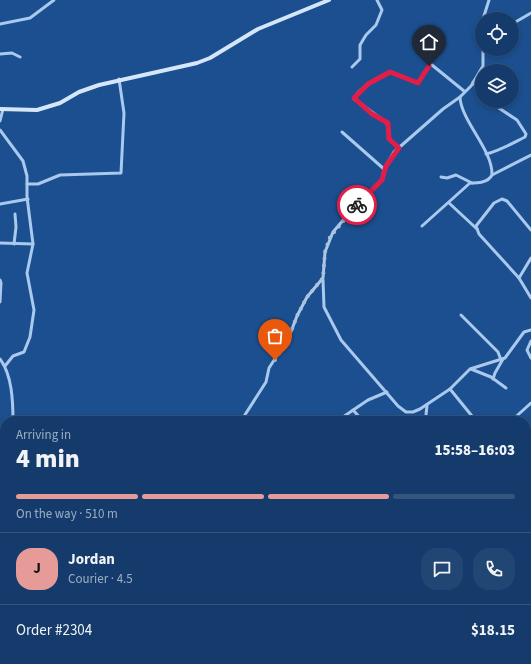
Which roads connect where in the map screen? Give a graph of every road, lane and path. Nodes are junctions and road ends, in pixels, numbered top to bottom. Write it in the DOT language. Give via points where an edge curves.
graph roads {
  1 [pos="54,0"];
  2 [pos="328,0"];
  3 [pos="377,0"];
  4 [pos="489,0"];
  5 [pos="485,12"];
  6 [pos="531,13"];
  7 [pos="519,20"];
  8 [pos="0,24"];
  9 [pos="0,54"];
  10 [pos="483,56"];
  11 [pos="20,57"];
  12 [pos="352,67"];
  13 [pos="119,79"];
  14 [pos="473,82"];
  15 [pos="475,85"];
  16 [pos="464,92"];
  17 [pos="460,96"];
  18 [pos="499,108"];
  19 [pos="2,109"];
  20 [pos="0,120"];
  21 [pos="0,130"];
  22 [pos="342,132"];
  23 [pos="399,148"];
  24 [pos="486,154"];
  25 [pos="531,155"];
  26 [pos="384,169"];
  27 [pos="492,175"];
  28 [pos="441,177"];
  29 [pos="472,183"];
  30 [pos="27,184"];
  31 [pos="28,199"];
  32 [pos="449,203"];
  33 [pos="0,204"];
  34 [pos="14,214"];
  35 [pos="422,226"];
  36 [pos="477,229"];
  37 [pos="531,230"];
  38 [pos="0,243"];
  39 [pos="14,244"];
  40 [pos="33,244"];
  41 [pos="531,258"];
  42 [pos="323,278"];
  43 [pos="519,278"];
  44 [pos="0,280"];
  45 [pos="531,298"];
  46 [pos="0,302"];
  47 [pos="461,315"];
  48 [pos="531,330"];
  49 [pos="531,341"];
  50 [pos="531,358"];
  51 [pos="0,359"];
  52 [pos="502,360"];
  53 [pos="6,366"];
  54 [pos="471,369"];
  55 [pos="493,379"];
  56 [pos="450,388"];
  57 [pos="506,388"];
  58 [pos="387,392"];
  59 [pos="531,403"];
  60 [pos="427,405"];
  61 [pos="353,410"];
  62 [pos="13,416"];
  63 [pos="245,416"];
  64 [pos="344,416"];
  65 [pos="358,416"];
  66 [pos="427,416"];
  67 [pos="472,416"];
  68 [pos="517,416"];
  1 -- 8 [label="street" via="30,18"];
  2 -- 13 [label="main road" via="258,29 198,63"];
  3 -- 12 [label="street" via="382,10 376,25 360,45 360,59"];
  4 -- 5 [label="street"];
  6 -- 7 [label="street"];
  9 -- 11 [label="street" via="12,53"];
  10 -- 14 [label="street" via="483,66"];
  13 -- 19 [label="main road" via="90,88 51,107 30,111"];
  13 -- 30 [label="street" via="124,113 120,173 60,175 38,184"];
  14 -- 15 [label="street"];
  14 -- 16 [label="street"];
  16 -- 17 [label="street"];
  16 -- 23 [label="street" via="432,65 418,83 391,72 365,87 354,99 388,123 389,139"];
  17 -- 23 [label="street"];
  17 -- 24 [label="street" via="462,106"];
  18 -- 24 [label="street" via="517,120 526,134 525,137"];
  19 -- 20 [label="street"];
  21 -- 30 [label="street" via="25,165"];
  22 -- 26 [label="street"];
  23 -- 26 [label="street"];
  24 -- 27 [label="street"];
  25 -- 27 [label="street"];
  26 -- 42 [label="street" via="384,177 379,184 357,204 330,237 325,252"];
  27 -- 29 [label="street" via="487,180"];
  28 -- 29 [label="street" via="456,175"];
  29 -- 32 [label="street"];
  30 -- 31 [label="street"];
  31 -- 33 [label="street"];
  31 -- 40 [label="street"];
  32 -- 35 [label="street"];
  32 -- 36 [label="street"];
  34 -- 39 [label="street"];
  36 -- 37 [label="street" via="477,224 484,215 494,203 502,199 507,201"];
  36 -- 43 [label="street"];
  38 -- 39 [label="street"];
  39 -- 40 [label="street"];
  40 -- 53 [label="street" via="27,273 34,310 30,337 24,352 13,356"];
  41 -- 43 [label="street"];
  42 -- 58 [label="street" via="324,307 338,333 356,358"];
  42 -- 63 [label="street" via="305,300 289,337 269,368 266,382"];
  43 -- 45 [label="street"];
  44 -- 46 [label="street"];
  47 -- 52 [label="street" via="498,352"];
  48 -- 52 [label="street" via="524,332"];
  49 -- 50 [label="street" via="527,350"];
  51 -- 53 [label="street"];
  52 -- 54 [label="street"];
  52 -- 55 [label="street"];
  53 -- 62 [label="street"];
  54 -- 55 [label="street"];
  54 -- 56 [label="street"];
  55 -- 57 [label="street"];
  56 -- 60 [label="street"];
  56 -- 67 [label="street"];
  58 -- 60 [label="street" via="406,412 413,412"];
  58 -- 61 [label="street"];
  59 -- 68 [label="street"];
  60 -- 66 [label="street"];
  61 -- 64 [label="street"];
  61 -- 65 [label="street"];
}
